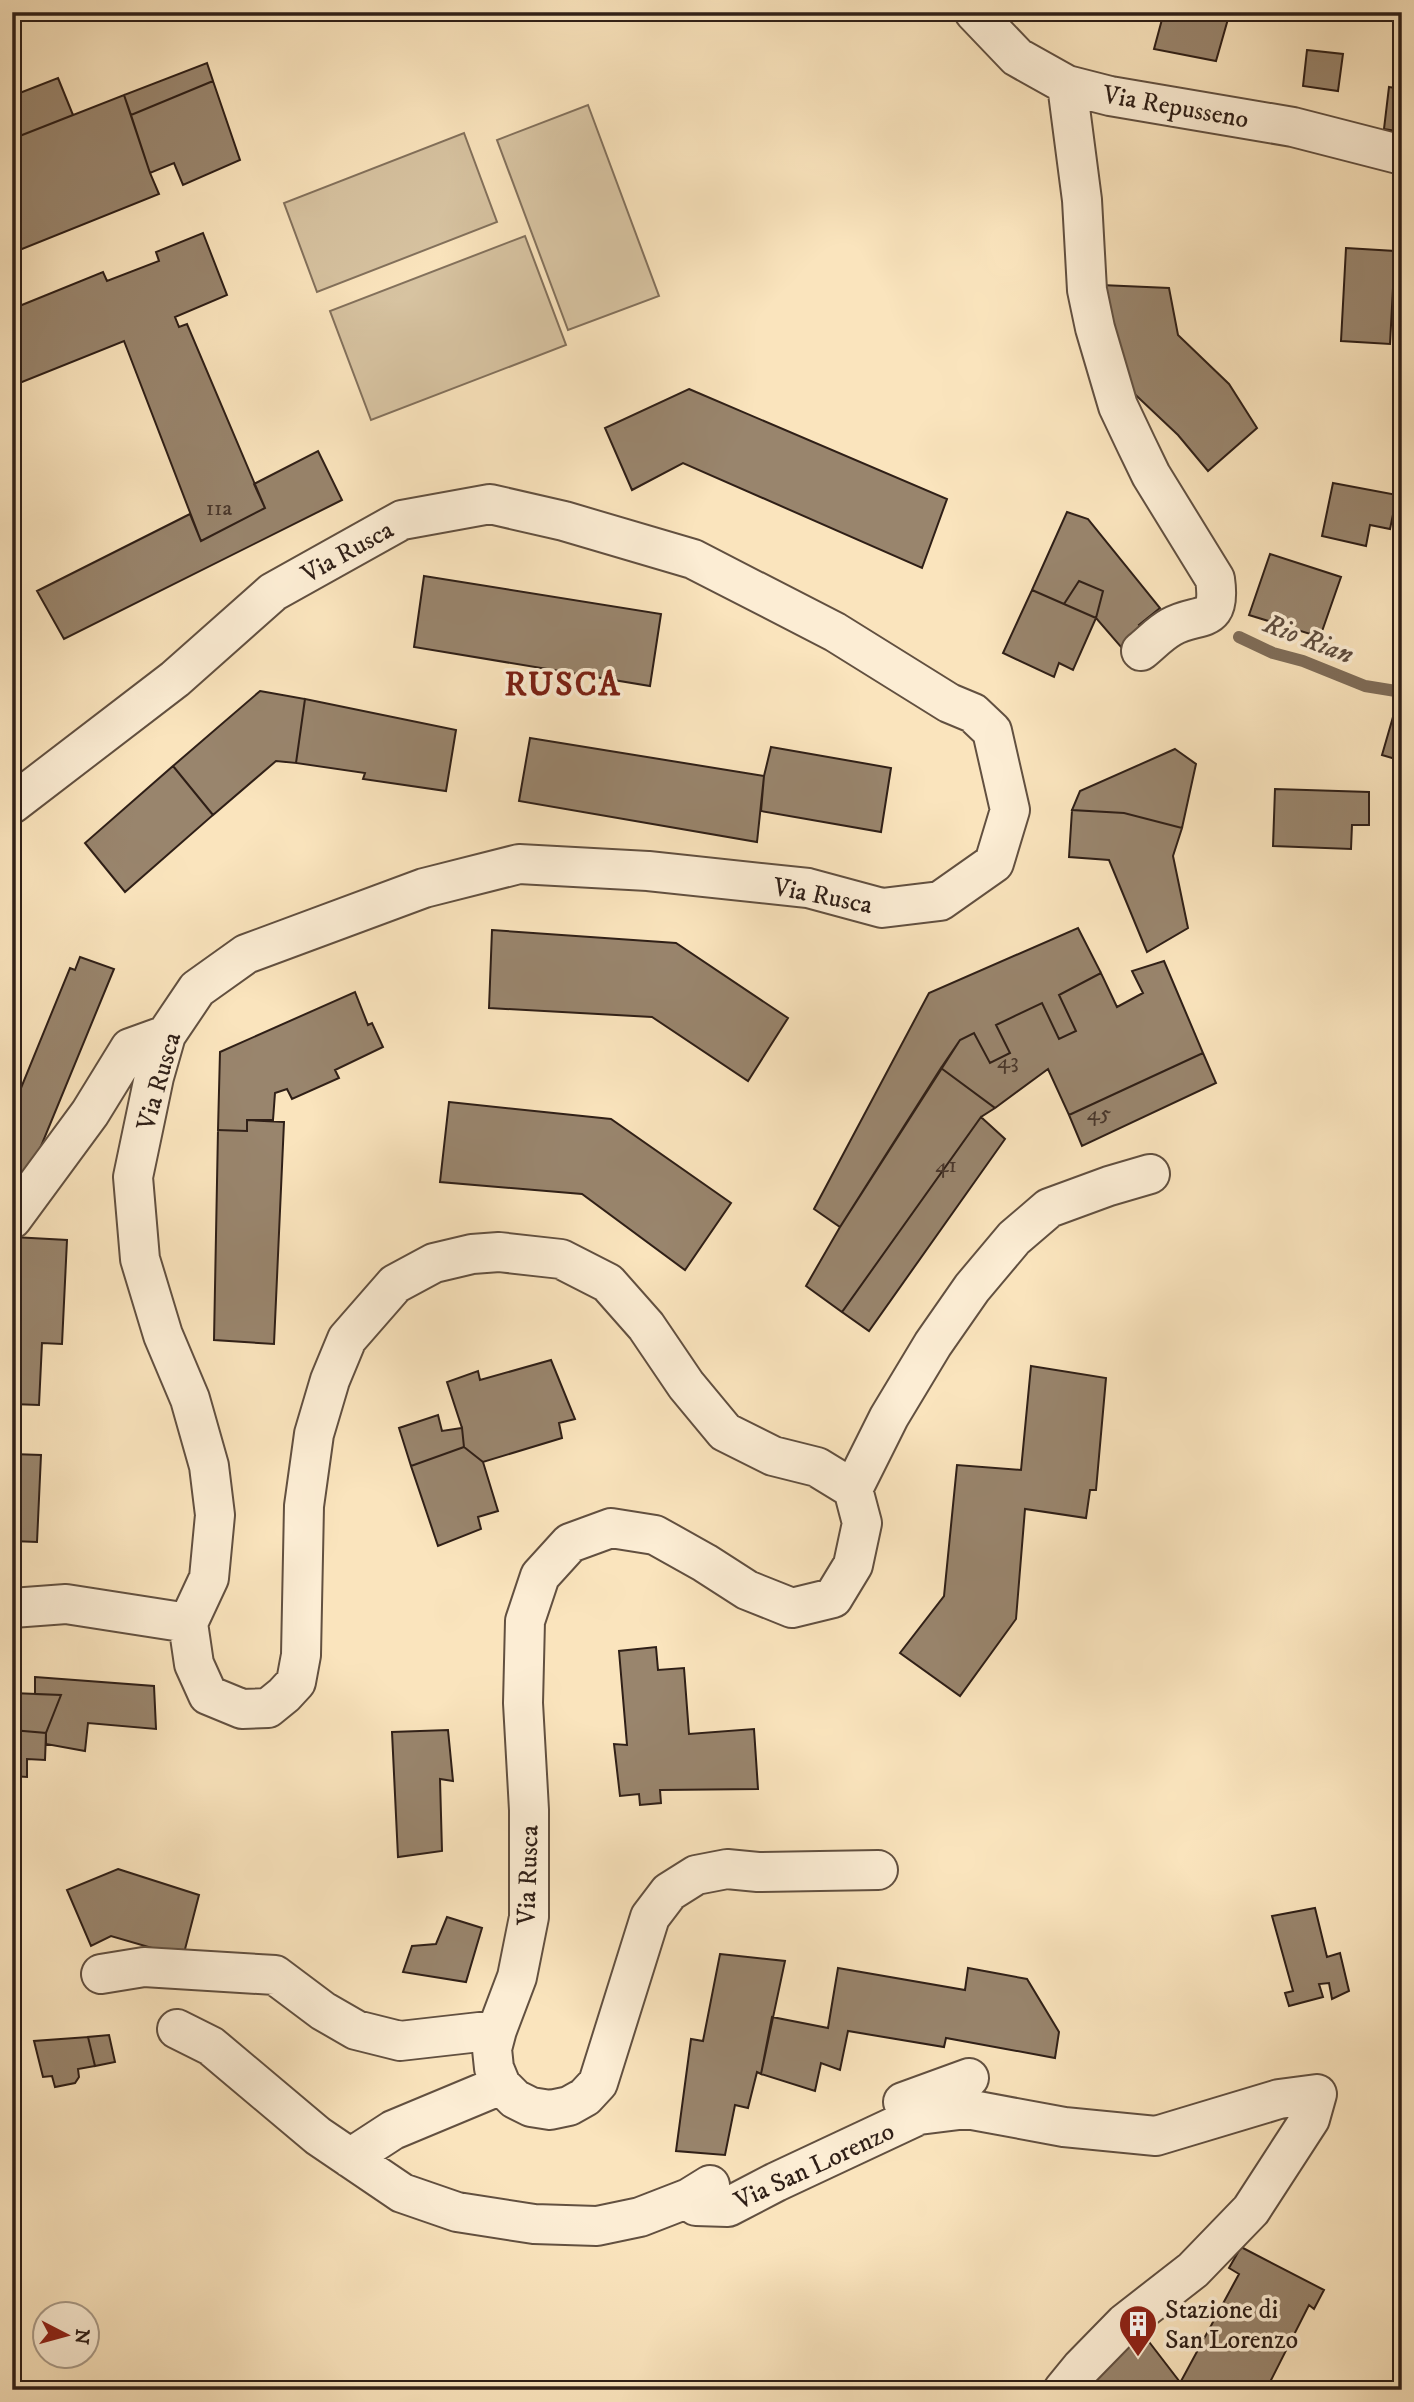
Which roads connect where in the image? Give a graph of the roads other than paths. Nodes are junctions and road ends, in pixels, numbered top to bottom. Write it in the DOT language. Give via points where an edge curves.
graph roads {
  1 [pos="974,12"];
  2 [pos="1067,85"];
  3 [pos="1402,155"];
  4 [pos="1141,651"];
  5 [pos="14,805"];
  6 [pos="166,1035"];
  7 [pos="1150,1174"];
  8 [pos="12,1219"];
  9 [pos="853,1489"];
  10 [pos="12,1608"];
  11 [pos="188,1623"];
  12 [pos="878,1870"];
  13 [pos="102,1974"];
  14 [pos="177,2029"];
  15 [pos="497,2030"];
  16 [pos="969,2078"];
  17 [pos="502,2085"];
  18 [pos="350,2158"];
  19 [pos="689,2198"];
  20 [pos="1063,2390"];
  1 -- 2 [label="street, Via Repusseno" via="1017,57"];
  2 -- 3 [label="street, Via Repusseno" via="1293,127"];
  2 -- 4 [label="street" via="1082,200 1087,290 1118,406 1151,475 1215,579 1214,608 1205,618 1170,628"];
  5 -- 6 [label="street, Via Rusca" via="175,679 273,592 402,520 490,504 693,559 835,632 972,713 992,731 1010,810 994,863 940,901 881,908 808,888 648,871 519,864 424,888 246,954 197,989"];
  6 -- 8 [label="street" via="130,1048 90,1114"];
  6 -- 11 [label="street, Via Rusca" via="133,1177 140,1259 209,1466 215,1516 209,1578"];
  7 -- 9 [label="street" via="1049,1208 1014,1238 933,1344"];
  9 -- 11 [label="street" via="817,1468 773,1456 725,1432 608,1283 561,1259 499,1252 472,1254 434,1263 395,1284 347,1339 330,1380 314,1434 304,1506 301,1656 296,1682 268,1708 242,1709 208,1695 194,1664"];
  9 -- 15 [label="street, Via Rusca" via="862,1523 853,1565 833,1598 792,1608 747,1590 655,1535 611,1528 570,1543 540,1576 525,1621 529,1917 517,1977"];
  10 -- 11 [label="street" via="66,1604"];
  12 -- 17 [label="street" via="758,1872 727,1868 696,1875 669,1892 650,1917 598,2082 585,2097 550,2110 514,2099"];
  13 -- 15 [label="street" via="144,1967 275,1975 356,2030 400,2041"];
  14 -- 18 [label="street" via="211,2046"];
  15 -- 17 [label="street, Via Rusca" via="492,2049"];
  16 -- 19 [label="street" via="818,2138"];
  17 -- 18 [label="street" via="393,2130"];
  18 -- 19 [label="street" via="402,2193 457,2212 534,2224 597,2226 640,2217"];
  19 -- 20 [label="street, Via San Lorenzo" via="696,2206 728,2207 919,2115 967,2109 1064,2127 1156,2136 1279,2099 1317,2094 1310,2119 1251,2210 1193,2270 1125,2323"];
}
